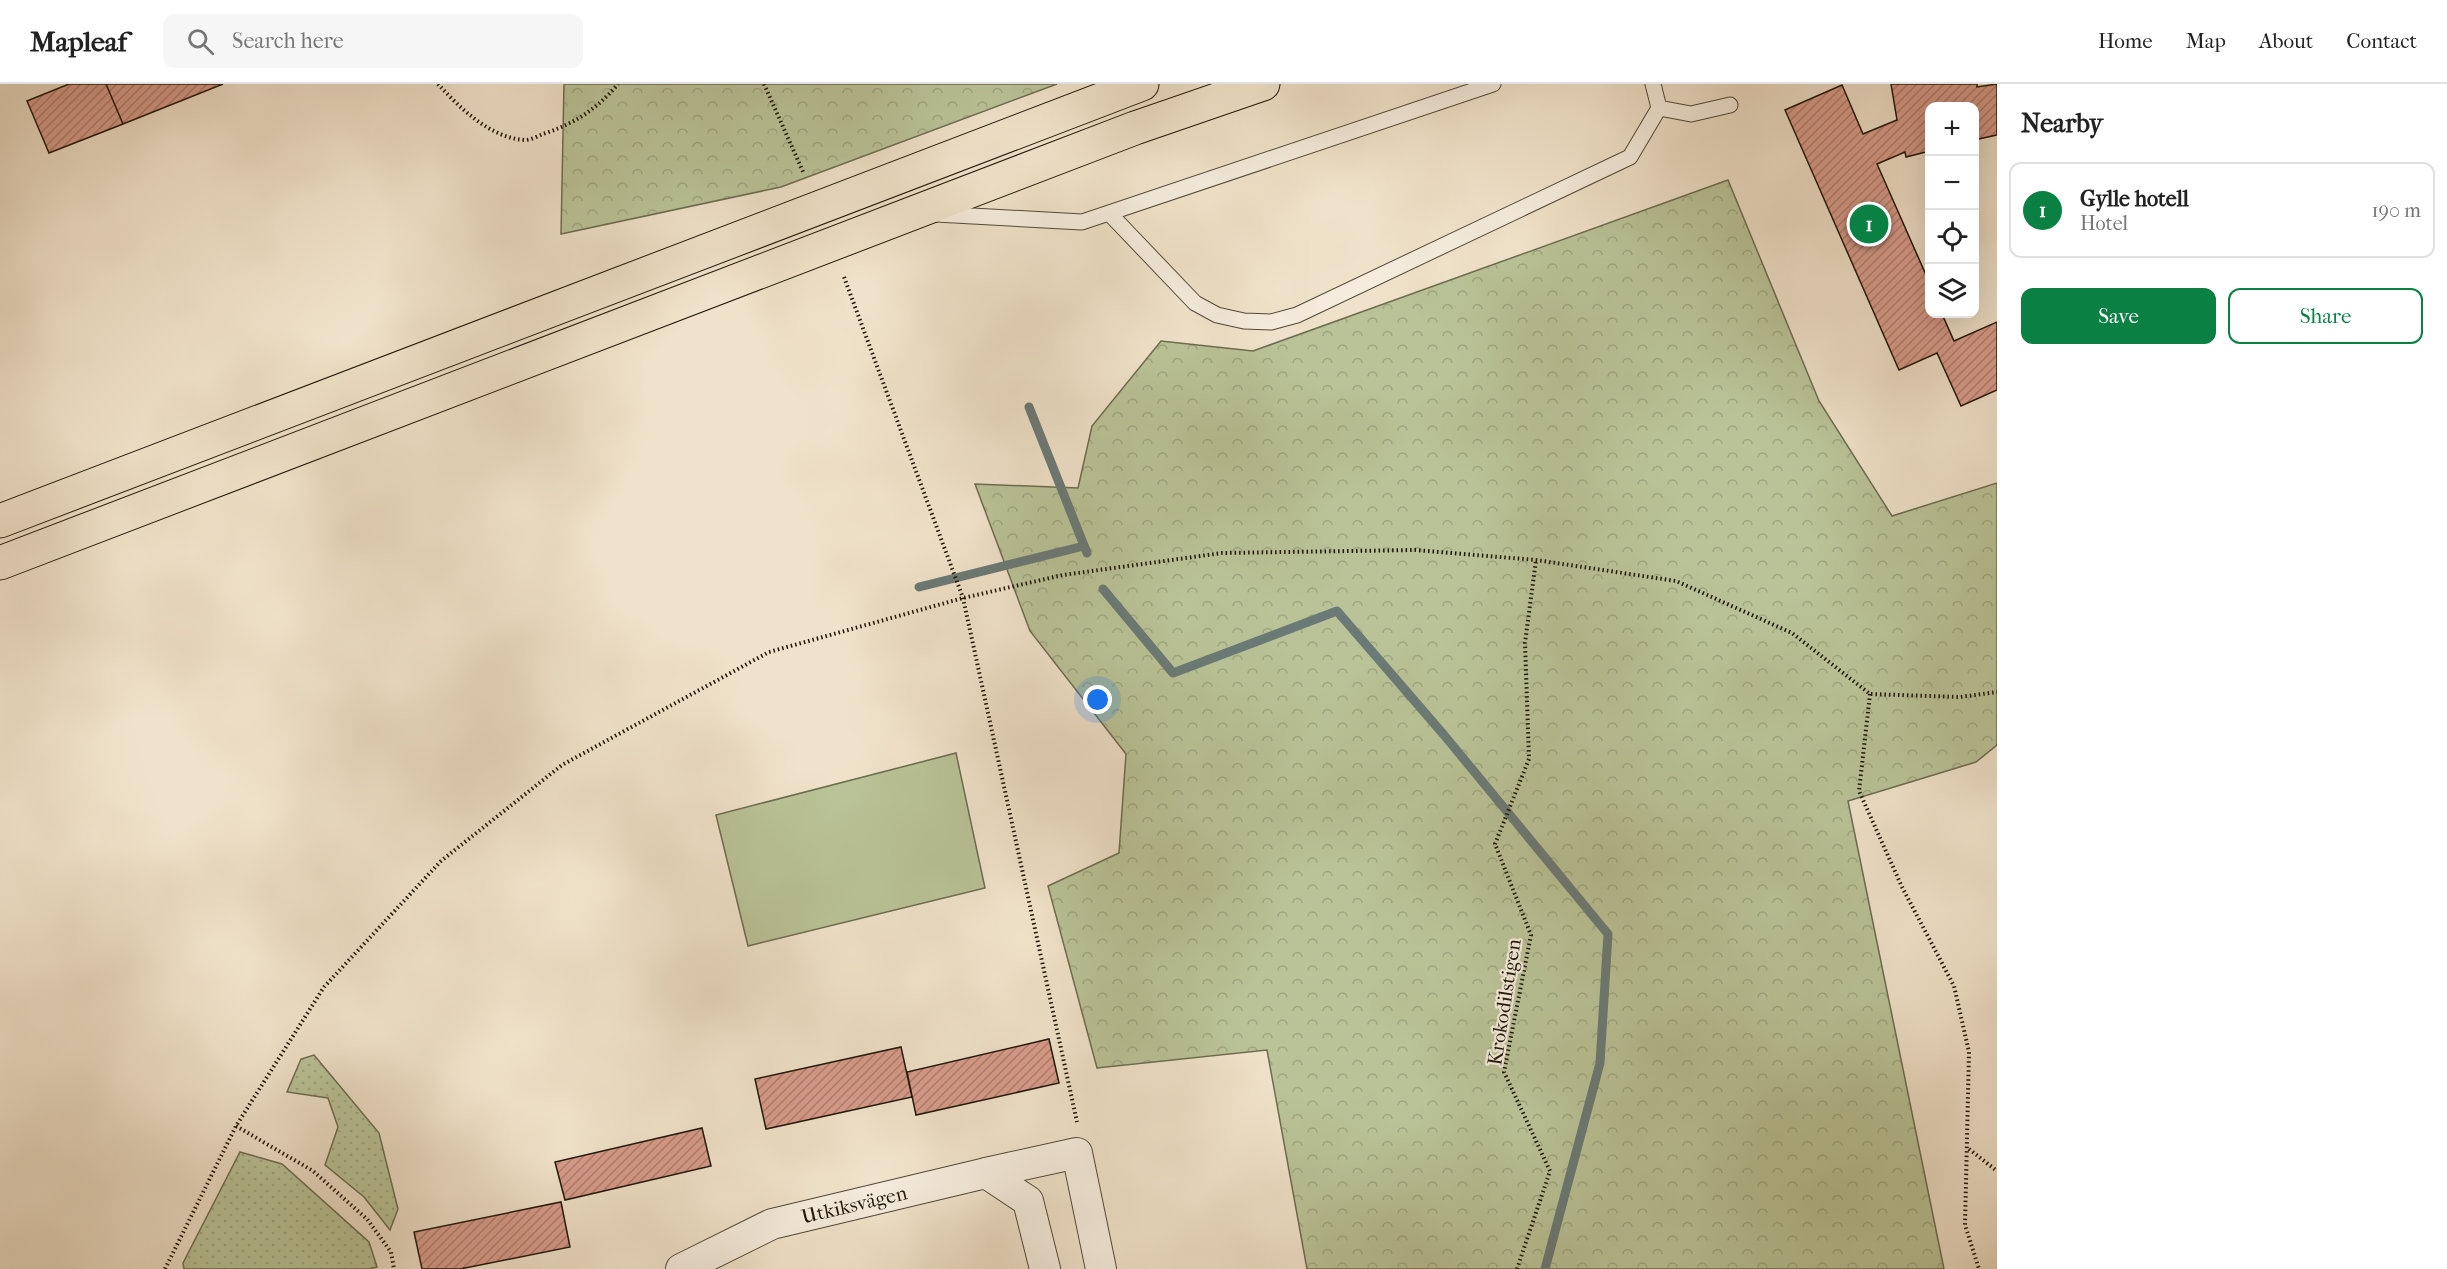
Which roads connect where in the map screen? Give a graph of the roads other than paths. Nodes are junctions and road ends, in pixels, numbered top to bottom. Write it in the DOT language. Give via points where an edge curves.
graph roads {
  1 [pos="1142,84"];
  2 [pos="1263,84"];
  3 [pos="1493,84"];
  4 [pos="1653,84"];
  5 [pos="1730,105"];
  6 [pos="1659,108"];
  7 [pos="918,212"];
  8 [pos="1109,213"];
  9 [pos="0,521"];
  10 [pos="0,563"];
  11 [pos="986,1173"];
  12 [pos="681,1269"];
  13 [pos="1045,1269"];
  14 [pos="1101,1269"];
  1 -- 9 [label="highway"];
  2 -- 7 [label="highway" via="1135,128"];
  3 -- 8 [label="lane"];
  4 -- 6 [label="lane"];
  5 -- 6 [label="lane" via="1691,114"];
  6 -- 8 [label="lane" via="1630,157 1297,315 1272,322 1216,315 1195,303"];
  7 -- 8 [label="lane" via="1082,222"];
  7 -- 10 [label="highway"];
  11 -- 12 [label="street, Utkiksvägen" via="772,1224"];
  11 -- 13 [label="street" via="1028,1201"];
  11 -- 14 [label="street, Utkiksvägen" via="1077,1153"];
}
